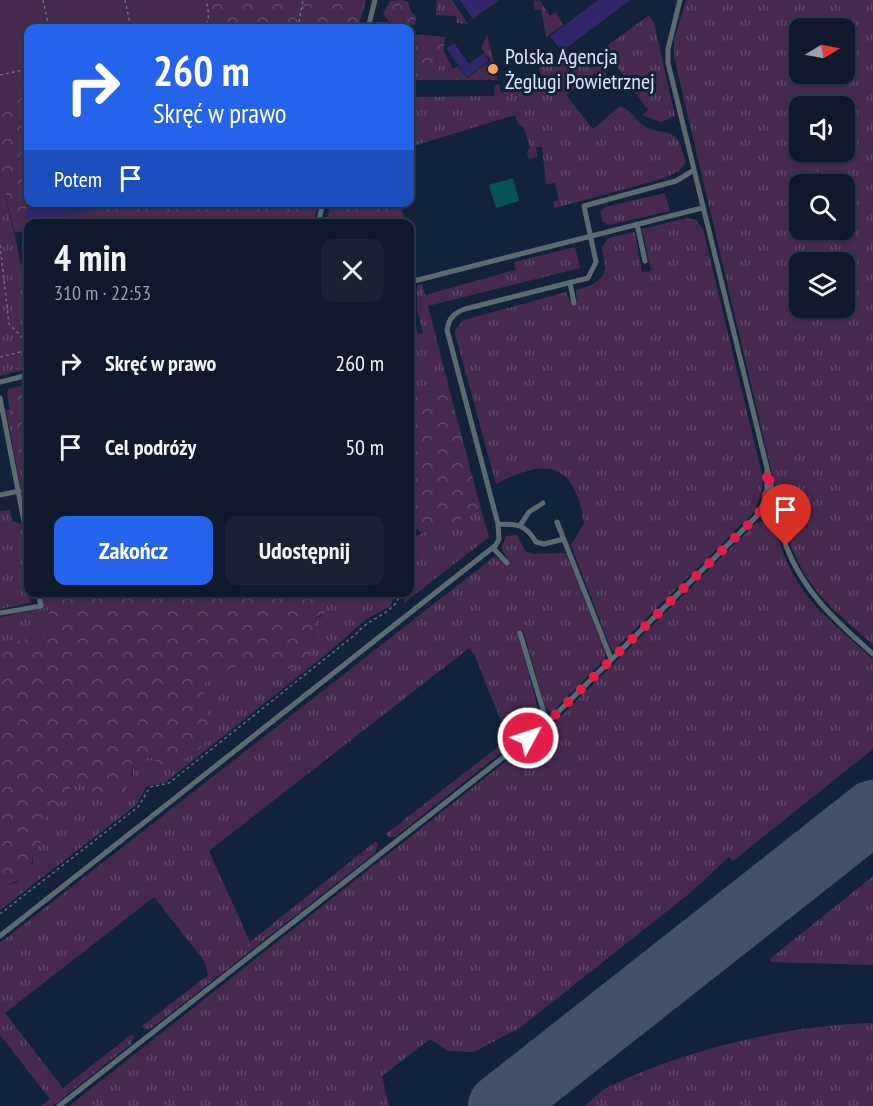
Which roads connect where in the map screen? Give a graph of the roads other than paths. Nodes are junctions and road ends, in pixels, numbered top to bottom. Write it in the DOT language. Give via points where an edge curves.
graph roads {
  1 [pos="375,0"];
  2 [pos="680,0"];
  3 [pos="369,24"];
  4 [pos="694,170"];
  5 [pos="702,208"];
  6 [pos="637,225"];
  7 [pos="590,235"];
  8 [pos="645,261"];
  9 [pos="414,281"];
  10 [pos="570,284"];
  11 [pos="574,303"];
  12 [pos="24,376"];
  13 [pos="0,382"];
  14 [pos="0,398"];
  15 [pos="767,470"];
  16 [pos="19,491"];
  17 [pos="0,495"];
  18 [pos="543,503"];
  19 [pos="24,519"];
  20 [pos="557,522"];
  21 [pos="498,524"];
  22 [pos="521,524"];
  23 [pos="564,539"];
  24 [pos="493,548"];
  25 [pos="507,563"];
  26 [pos="40,597"];
  27 [pos="0,613"];
  28 [pos="520,633"];
  29 [pos="873,654"];
  30 [pos="611,659"];
  31 [pos="547,723"];
  32 [pos="0,936"];
  33 [pos="59,1106"];
  1 -- 3 [label="lane"];
  2 -- 4 [label="lane" via="668,63"];
  4 -- 5 [label="lane"];
  4 -- 7 [label="lane" via="676,181 584,207"];
  5 -- 6 [label="lane"];
  5 -- 15 [label="lane"];
  6 -- 7 [label="lane"];
  6 -- 8 [label="lane"];
  7 -- 9 [label="lane"];
  7 -- 10 [label="lane" via="596,262 592,275"];
  10 -- 11 [label="lane"];
  10 -- 21 [label="lane" via="465,309 449,322 447,330"];
  12 -- 13 [label="lane"];
  14 -- 16 [label="lane"];
  15 -- 29 [label="lane" via="786,546 800,579 818,603"];
  15 -- 30 [label="lane" via="767,495 758,515"];
  16 -- 17 [label="lane"];
  16 -- 19 [label="lane"];
  18 -- 22 [label="lane" via="529,512"];
  20 -- 23 [label="lane"];
  21 -- 22 [label="lane"];
  21 -- 24 [label="lane" via="499,539"];
  22 -- 23 [label="lane" via="536,542"];
  23 -- 30 [label="lane"];
  24 -- 25 [label="lane"];
  24 -- 32 [label="lane"];
  26 -- 27 [label="lane" via="41,606"];
  28 -- 31 [label="lane"];
  30 -- 31 [label="lane"];
  31 -- 33 [label="lane"];
}
